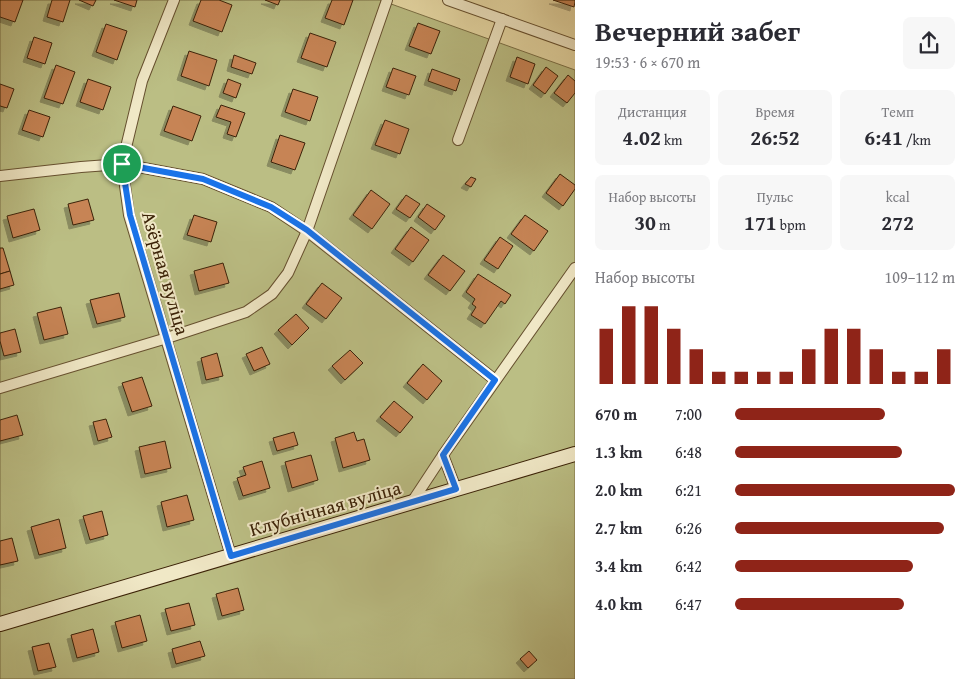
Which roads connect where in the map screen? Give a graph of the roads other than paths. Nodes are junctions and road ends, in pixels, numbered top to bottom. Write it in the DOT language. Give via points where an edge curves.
graph roads {
  1 [pos="174,0"];
  2 [pos="388,0"];
  3 [pos="448,0"];
  4 [pos="502,19"];
  5 [pos="575,45"];
  6 [pos="458,140"];
  7 [pos="122,164"];
  8 [pos="0,176"];
  9 [pos="307,230"];
  10 [pos="575,268"];
  11 [pos="167,338"];
  12 [pos="495,380"];
  13 [pos="0,388"];
  14 [pos="575,454"];
  15 [pos="443,455"];
  16 [pos="456,489"];
  17 [pos="412,502"];
  18 [pos="231,556"];
  19 [pos="0,624"];
  1 -- 7 [label="street, Азёрная вуліца" via="142,81"];
  2 -- 9 [label="street"];
  3 -- 4 [label="street"];
  4 -- 5 [label="street"];
  4 -- 6 [label="street"];
  7 -- 8 [label="street"];
  7 -- 9 [label="street" via="203,179 271,207"];
  7 -- 11 [label="street, Азёрная вуліца" via="130,215"];
  9 -- 11 [label="street" via="288,273 272,294 246,312"];
  9 -- 12 [label="street"];
  10 -- 12 [label="street"];
  11 -- 13 [label="street"];
  11 -- 18 [label="street, Азёрная вуліца"];
  12 -- 15 [label="street"];
  14 -- 16 [label="street, Клубнічная вуліца"];
  15 -- 16 [label="street"];
  15 -- 17 [label="street"];
  16 -- 17 [label="street, Клубнічная вуліца"];
  17 -- 18 [label="street, Клубнічная вуліца"];
  18 -- 19 [label="street, Клубнічная вуліца"];
}
